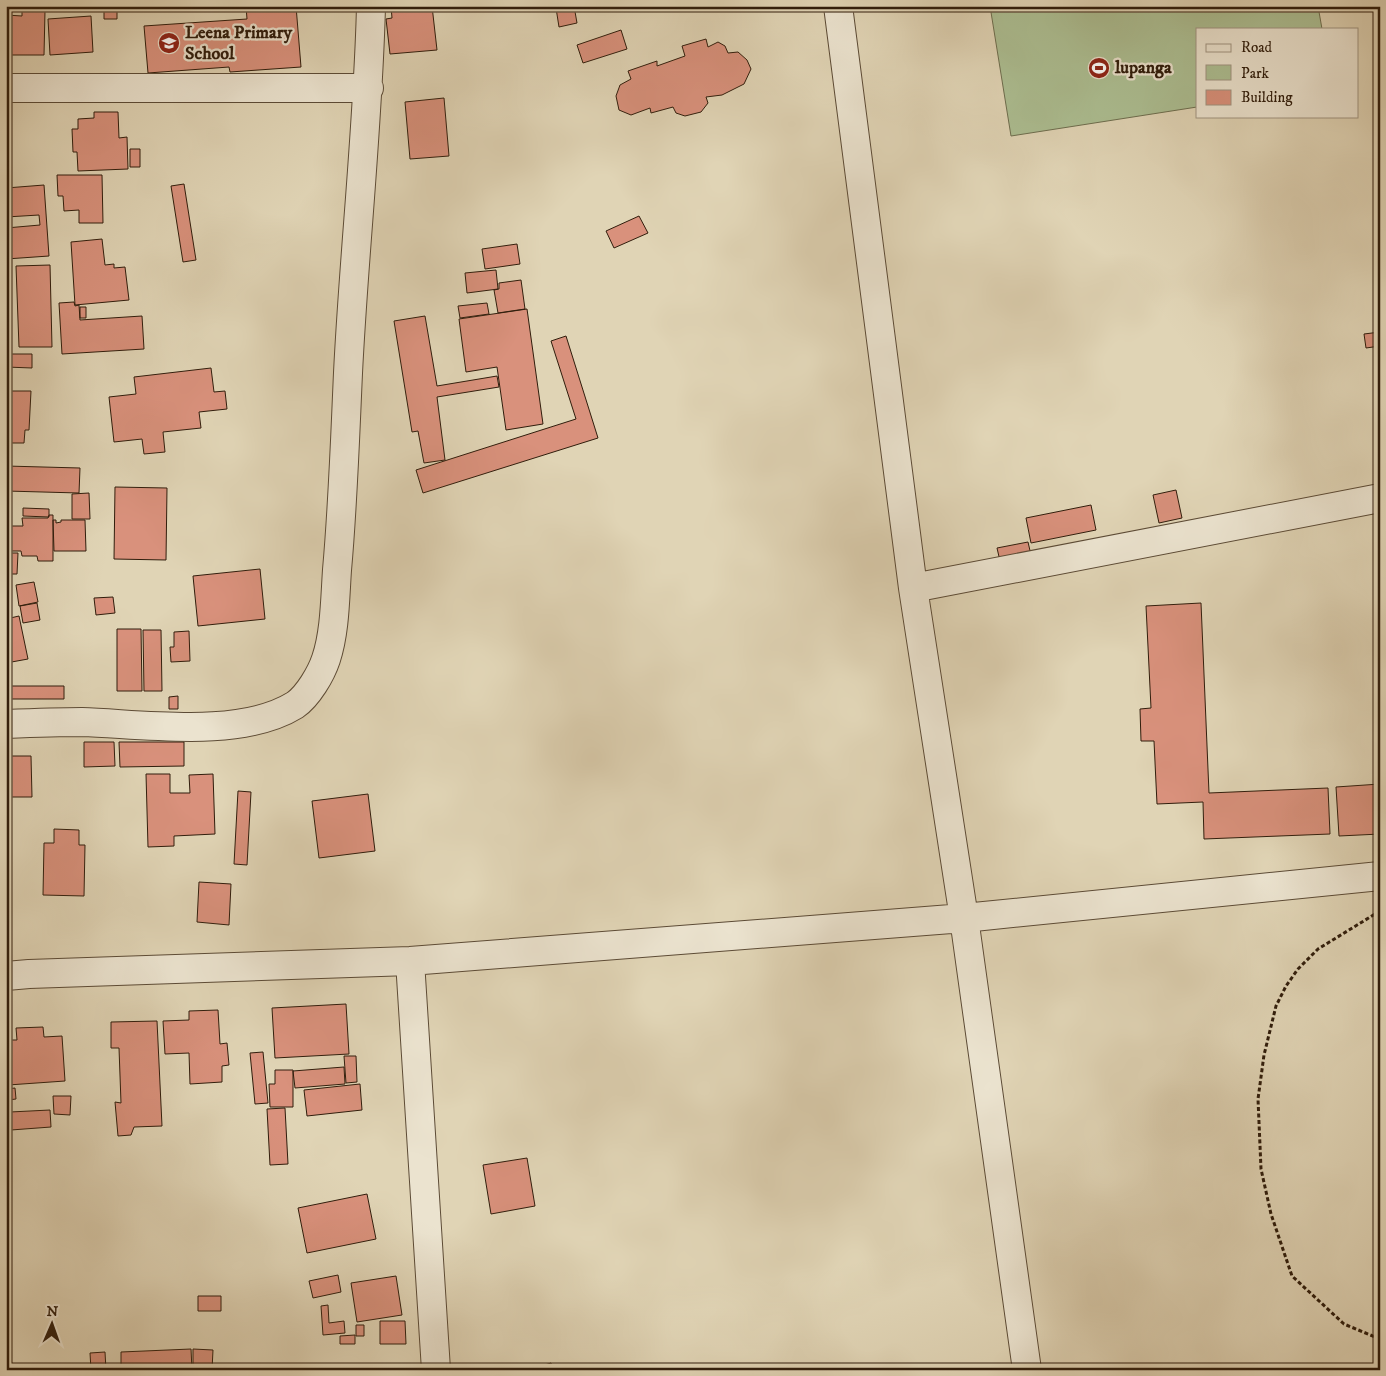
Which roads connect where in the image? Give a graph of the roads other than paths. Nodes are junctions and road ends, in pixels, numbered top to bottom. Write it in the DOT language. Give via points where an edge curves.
graph roads {
  1 [pos="371,6"];
  2 [pos="838,6"];
  3 [pos="6,88"];
  4 [pos="369,88"];
  5 [pos="1380,498"];
  6 [pos="913,588"];
  7 [pos="6,724"];
  8 [pos="1380,876"];
  9 [pos="964,918"];
  10 [pos="410,961"];
  11 [pos="6,976"];
  12 [pos="436,1370"];
  13 [pos="1027,1370"];
  1 -- 4 [label="street"];
  2 -- 6 [label="street"];
  3 -- 4 [label="street"];
  4 -- 7 [label="street" via="333,617 326,660 314,682 298,703 278,715 248,721 160,727 82,722"];
  5 -- 6 [label="street"];
  6 -- 9 [label="street"];
  8 -- 9 [label="street"];
  9 -- 10 [label="street"];
  9 -- 13 [label="street"];
  10 -- 11 [label="street"];
  10 -- 12 [label="street"];
}
